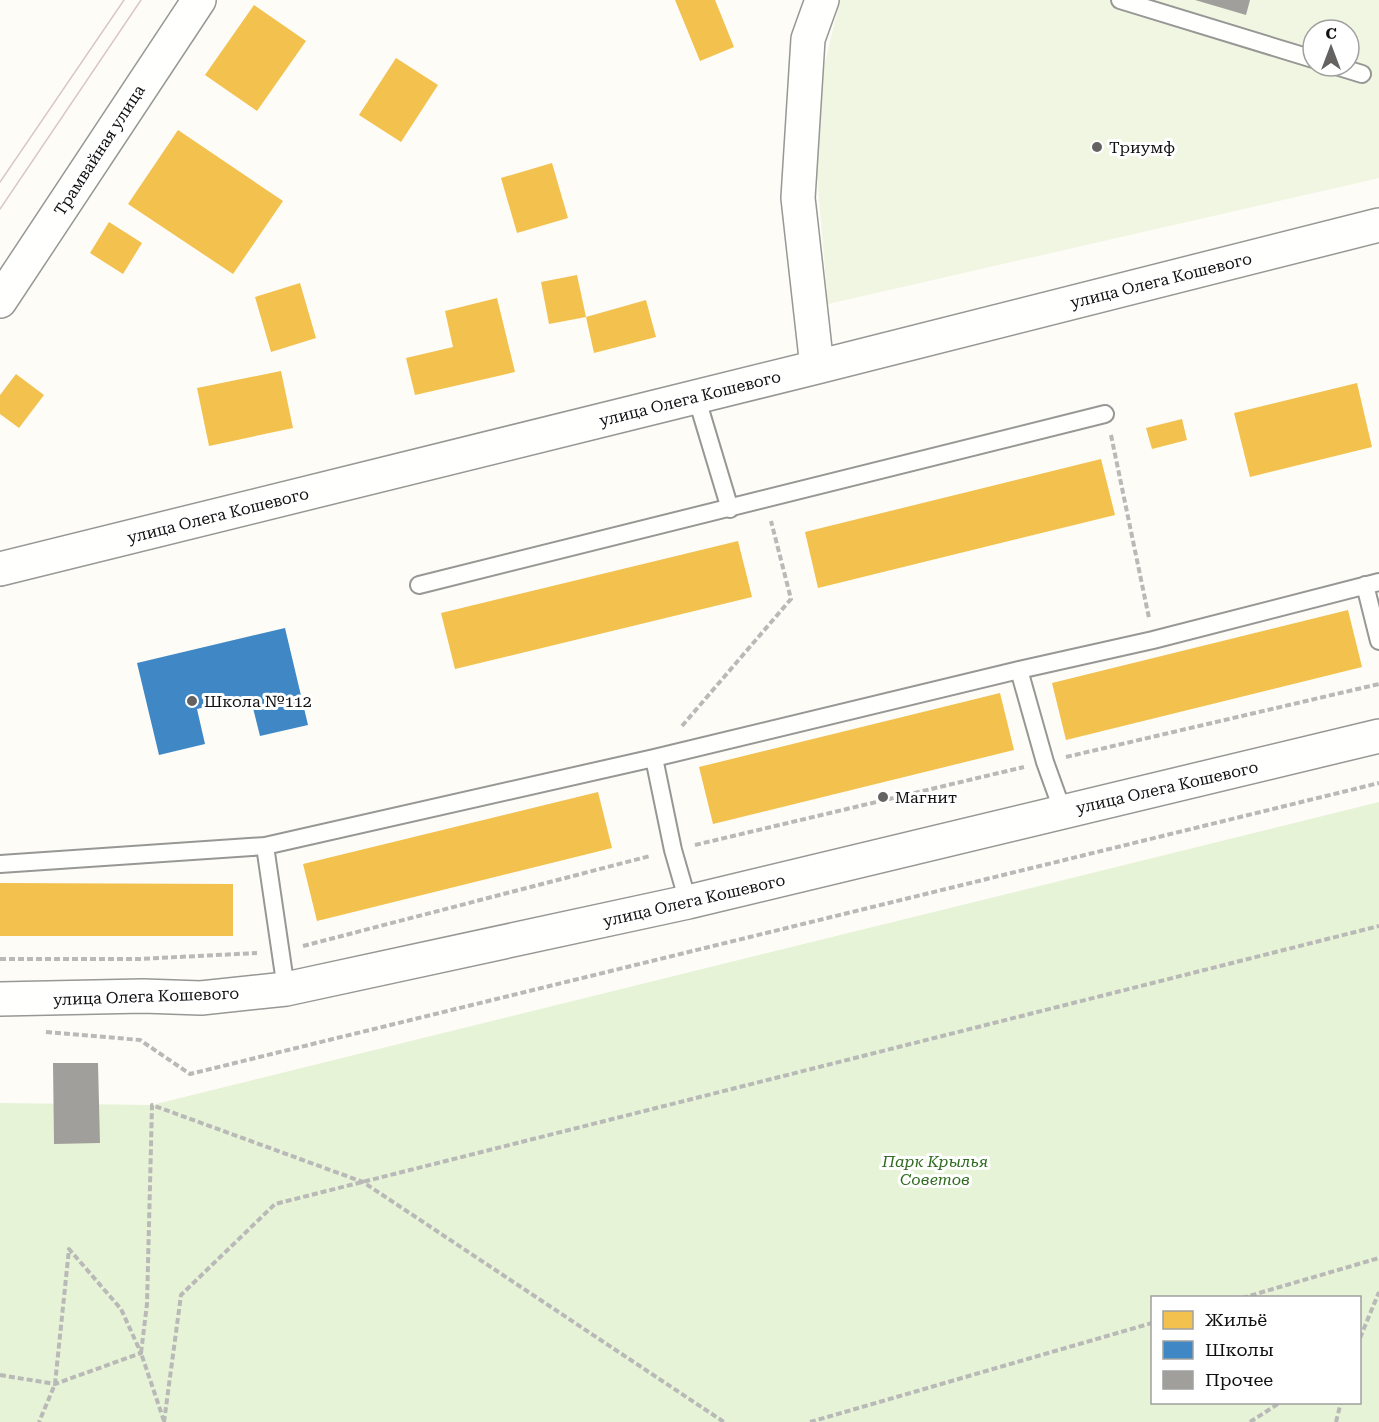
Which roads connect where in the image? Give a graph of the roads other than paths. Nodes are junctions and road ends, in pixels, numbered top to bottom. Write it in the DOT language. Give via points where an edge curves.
graph roads {
  1 [pos="199,0"];
  2 [pos="822,0"];
  3 [pos="1120,0"];
  4 [pos="1301,55"];
  5 [pos="1379,225"];
  6 [pos="0,301"];
  7 [pos="817,367"];
  8 [pos="696,396"];
  9 [pos="1106,414"];
  10 [pos="730,509"];
  11 [pos="0,569"];
  12 [pos="1372,583"];
  13 [pos="419,585"];
  14 [pos="1379,641"];
  15 [pos="1019,670"];
  16 [pos="1379,736"];
  17 [pos="654,758"];
  18 [pos="1063,812"];
  19 [pos="265,846"];
  20 [pos="0,864"];
  21 [pos="688,902"];
  22 [pos="286,989"];
  23 [pos="0,999"];
  1 -- 6 [label="street, Трамвайная улица"];
  2 -- 7 [label="street" via="808,39 798,198"];
  3 -- 4 [label="lane"];
  5 -- 7 [label="street, улица Олега Кошевого"];
  7 -- 8 [label="street, улица Олега Кошевого"];
  8 -- 10 [label="lane"];
  8 -- 11 [label="street, улица Олега Кошевого"];
  9 -- 10 [label="lane"];
  10 -- 13 [label="lane"];
  12 -- 14 [label="lane"];
  12 -- 15 [label="lane"];
  15 -- 17 [label="lane"];
  15 -- 18 [label="lane"];
  16 -- 18 [label="street, улица Олега Кошевого"];
  17 -- 19 [label="lane"];
  17 -- 21 [label="lane"];
  18 -- 21 [label="street, улица Олега Кошевого"];
  19 -- 20 [label="lane"];
  19 -- 22 [label="lane"];
  21 -- 22 [label="street, улица Олега Кошевого"];
  22 -- 23 [label="street, улица Олега Кошевого" via="201,998"];
}
